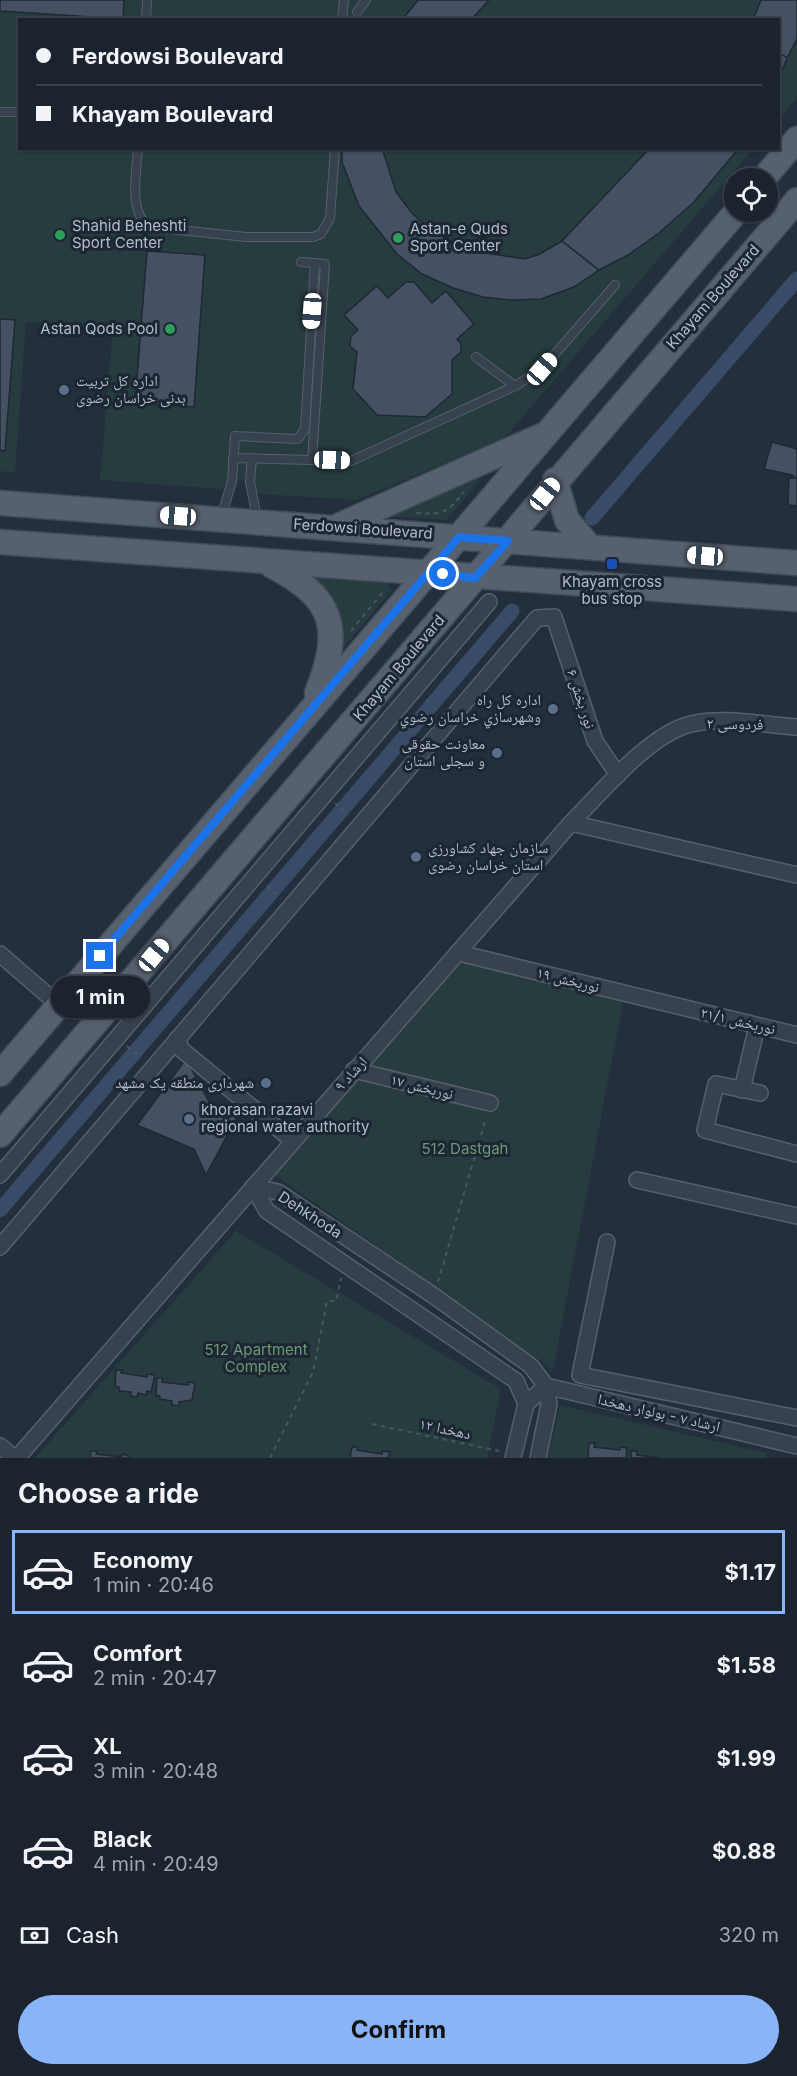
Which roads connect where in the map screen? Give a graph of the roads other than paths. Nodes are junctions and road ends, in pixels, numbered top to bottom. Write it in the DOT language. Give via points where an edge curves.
graph roads {
  1 [pos="147,0"];
  2 [pos="344,0"];
  3 [pos="366,0"];
  4 [pos="357,12"];
  5 [pos="146,18"];
  6 [pos="342,18"];
  7 [pos="0,112"];
  8 [pos="17,112"];
  9 [pos="797,140"];
  10 [pos="138,150"];
  11 [pos="335,150"];
  12 [pos="773,168"];
  13 [pos="797,200"];
  14 [pos="727,222"];
  15 [pos="301,262"];
  16 [pos="315,263"];
  17 [pos="615,285"];
  18 [pos="476,357"];
  19 [pos="515,386"];
  20 [pos="546,434"];
  21 [pos="233,458"];
  22 [pos="252,458"];
  23 [pos="312,460"];
  24 [pos="555,480"];
  25 [pos="0,503"];
  26 [pos="221,520"];
  27 [pos="258,522"];
  28 [pos="336,526"];
  29 [pos="459,537"];
  30 [pos="508,541"];
  31 [pos="0,542"];
  32 [pos="590,547"];
  33 [pos="264,561"];
  34 [pos="797,563"];
  35 [pos="427,573"];
  36 [pos="475,578"];
  37 [pos="797,599"];
  38 [pos="489,602"];
  39 [pos="306,714"];
  40 [pos="797,727"];
  41 [pos="618,775"];
  42 [pos="571,823"];
  43 [pos="797,875"];
  44 [pos="459,953"];
  45 [pos="0,954"];
  46 [pos="59,1005"];
  47 [pos="678,1007"];
  48 [pos="757,1026"];
  49 [pos="797,1035"];
  50 [pos="177,1039"];
  51 [pos="354,1070"];
  52 [pos="0,1074"];
  53 [pos="742,1090"];
  54 [pos="760,1093"];
  55 [pos="490,1103"];
  56 [pos="0,1135"];
  57 [pos="292,1140"];
  58 [pos="797,1154"];
  59 [pos="0,1175"];
  60 [pos="637,1180"];
  61 [pos="253,1187"];
  62 [pos="797,1216"];
  63 [pos="608,1242"];
  64 [pos="0,1247"];
  65 [pos="546,1386"];
  66 [pos="526,1404"];
  67 [pos="797,1418"];
  68 [pos="0,1446"];
  69 [pos="797,1446"];
  70 [pos="513,1456"];
  71 [pos="16,1458"];
  72 [pos="538,1458"];
  1 -- 5 [label="lane"];
  2 -- 6 [label="lane"];
  3 -- 4 [label="lane"];
  7 -- 8 [label="lane"];
  9 -- 12 [label="main road"];
  10 -- 11 [label="lane" via="138,212 143,222 151,227 246,237 321,234 330,218"];
  13 -- 24 [label="main road, Khayam Boulevard"];
  14 -- 20 [label="main road"];
  15 -- 16 [label="lane"];
  16 -- 21 [label="lane" via="305,429 298,440 235,436"];
  16 -- 23 [label="lane" via="325,264"];
  17 -- 19 [label="lane" via="542,369"];
  18 -- 19 [label="lane"];
  19 -- 23 [label="lane" via="351,461"];
  20 -- 28 [label="main road"];
  20 -- 29 [label="main road"];
  21 -- 22 [label="lane"];
  21 -- 26 [label="lane" via="232,481"];
  22 -- 23 [label="lane"];
  22 -- 27 [label="lane" via="250,482"];
  24 -- 30 [label="main road, Khayam Boulevard"];
  24 -- 32 [label="main road" via="567,520"];
  25 -- 26 [label="main road, Ferdowsi Boulevard"];
  26 -- 27 [label="main road, Ferdowsi Boulevard"];
  27 -- 28 [label="main road, Ferdowsi Boulevard"];
  28 -- 29 [label="main road, Ferdowsi Boulevard"];
  29 -- 30 [label="main road, Ferdowsi Boulevard"];
  29 -- 35 [label="main road"];
  30 -- 32 [label="main road, Ferdowsi Boulevard"];
  30 -- 36 [label="main road, Khayam Boulevard"];
  31 -- 33 [label="main road"];
  32 -- 34 [label="main road, Ferdowsi Boulevard"];
  33 -- 35 [label="main road"];
  33 -- 39 [label="main road" via="299,579 311,590 321,603 328,624 332,645"];
  35 -- 36 [label="main road"];
  35 -- 39 [label="main road"];
  36 -- 37 [label="main road"];
  36 -- 56 [label="main road, Khayam Boulevard"];
  38 -- 59 [label="street"];
  39 -- 46 [label="main road"];
  40 -- 41 [label="street, فردوسی ۲" via="691,724 654,742"];
  41 -- 42 [label="street, ارشاد ۹"];
  41 -- 50 [label="street, نور بخش ۶" via="595,741 554,617 537,618"];
  42 -- 43 [label="street"];
  42 -- 44 [label="street, ارشاد ۹"];
  44 -- 47 [label="street, نوربخش ۱۹"];
  44 -- 51 [label="street, ارشاد ۹"];
  45 -- 46 [label="street"];
  46 -- 52 [label="main road"];
  47 -- 48 [label="street, نوربخش ۲۱/۱"];
  48 -- 49 [label="street, نوربخش ۲۱/۱"];
  48 -- 53 [label="street"];
  50 -- 57 [label="street" via="182,1050"];
  50 -- 64 [label="street"];
  51 -- 55 [label="street, نوربخش ۱۷"];
  51 -- 57 [label="street, ارشاد ۹"];
  53 -- 54 [label="street"];
  53 -- 58 [label="street" via="716,1084 705,1130"];
  57 -- 61 [label="street, ارشاد ۹"];
  60 -- 62 [label="street"];
  61 -- 65 [label="street, Dehkhoda" via="278,1192 434,1296 531,1366"];
  61 -- 66 [label="street, Dehkhoda" via="267,1210 516,1381"];
  61 -- 71 [label="street, ارشاد ۹"];
  63 -- 67 [label="street" via="580,1375"];
  65 -- 66 [label="street"];
  65 -- 69 [label="street, ارشاد ۷ - بولوار دهخدا"];
  65 -- 72 [label="street" via="549,1404"];
  66 -- 70 [label="street"];
  68 -- 71 [label="street"];
}
